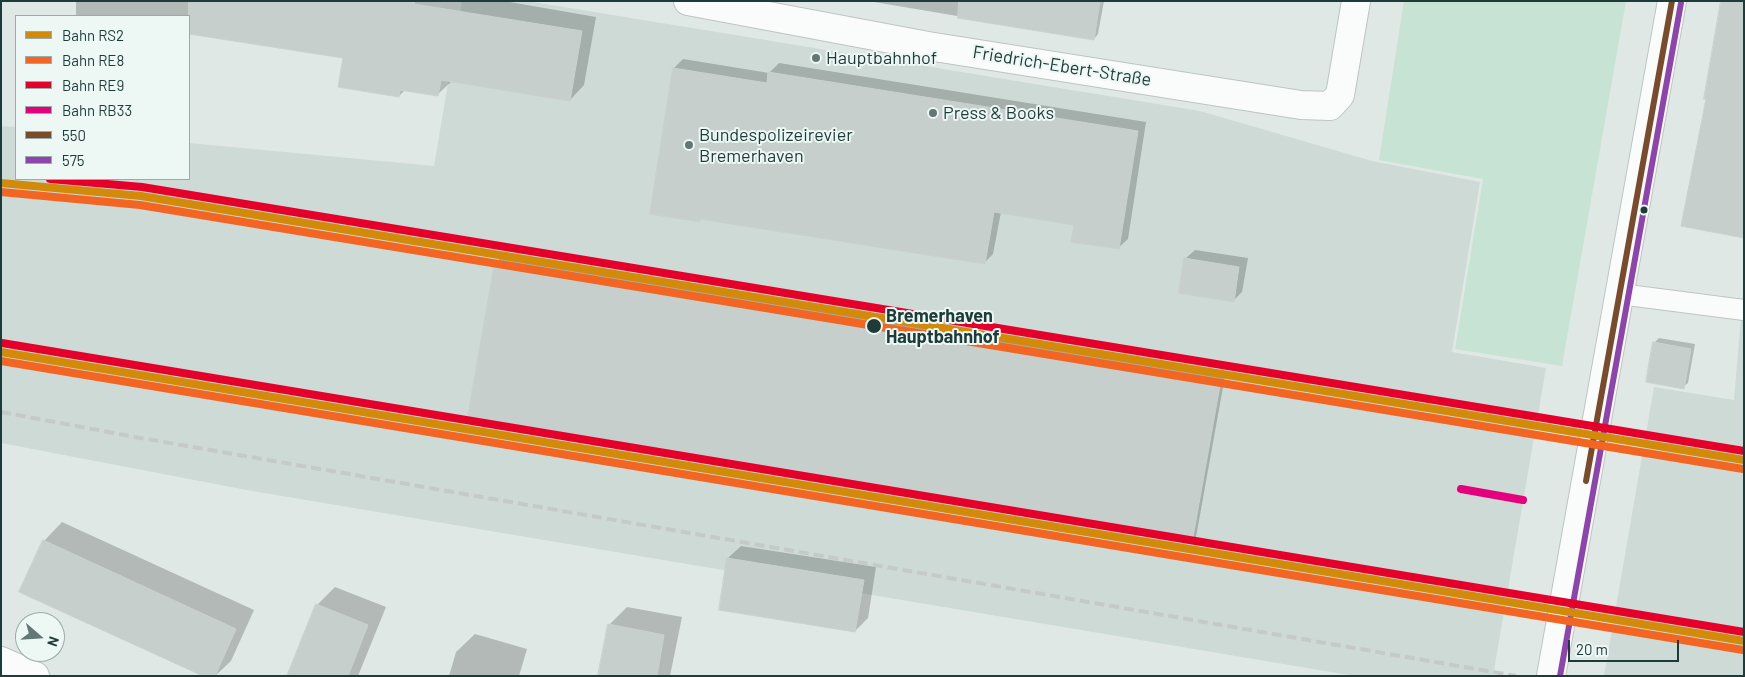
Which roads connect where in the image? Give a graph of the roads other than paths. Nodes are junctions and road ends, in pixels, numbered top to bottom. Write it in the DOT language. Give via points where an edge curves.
graph roads {
  1 [pos="688,1"];
  2 [pos="1356,1"];
  3 [pos="1672,1"];
  4 [pos="1620,294"];
  5 [pos="1744,310"];
  6 [pos="1,661"];
  7 [pos="35,676"];
  8 [pos="1551,676"];
  1 -- 2 [label="street, Friedrich-Ebert-Straße" via="928,46 1301,105 1330,106 1340,95"];
  3 -- 4 [label="street"];
  4 -- 5 [label="lane"];
  4 -- 8 [label="street"];
  6 -- 7 [label="street"];
}
